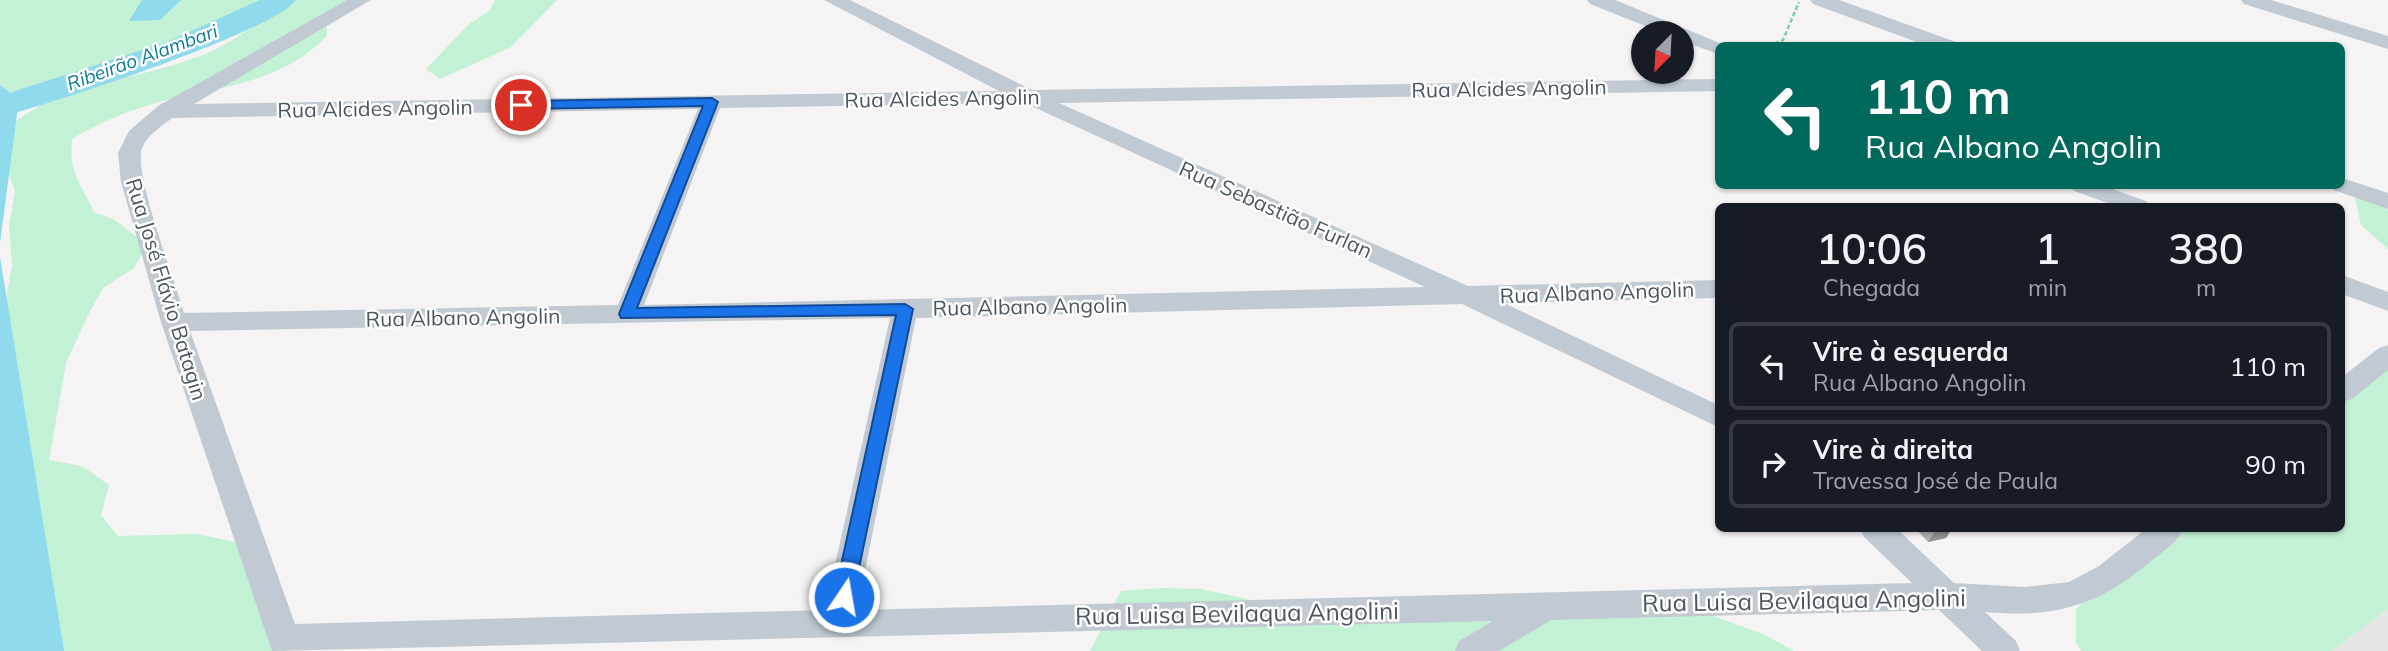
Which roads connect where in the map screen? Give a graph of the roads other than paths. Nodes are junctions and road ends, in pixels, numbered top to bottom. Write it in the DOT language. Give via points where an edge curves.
graph roads {
  1 [pos="361,0"];
  2 [pos="834,0"];
  3 [pos="1597,0"];
  4 [pos="1820,0"];
  5 [pos="2251,0"];
  6 [pos="1938,42"];
  7 [pos="2388,43"];
  8 [pos="1715,47"];
  9 [pos="1715,85"];
  10 [pos="1029,97"];
  11 [pos="712,102"];
  12 [pos="166,111"];
  13 [pos="2345,186"];
  14 [pos="2090,189"];
  15 [pos="2388,201"];
  16 [pos="2130,203"];
  17 [pos="2345,285"];
  18 [pos="1715,289"];
  19 [pos="1467,296"];
  20 [pos="2386,304"];
  21 [pos="905,309"];
  22 [pos="627,314"];
  23 [pos="174,322"];
  24 [pos="2388,355"];
  25 [pos="2345,390"];
  26 [pos="1715,416"];
  27 [pos="1879,532"];
  28 [pos="2164,532"];
  29 [pos="1949,596"];
  30 [pos="1549,605"];
  31 [pos="838,623"];
  32 [pos="286,644"];
  33 [pos="1471,651"];
  34 [pos="2004,651"];
  1 -- 12 [label="street, Rua José Flávio Batagin"];
  2 -- 10 [label="street, Rua Sebastião Furlan"];
  3 -- 8 [label="street"];
  4 -- 6 [label="street"];
  5 -- 7 [label="street"];
  9 -- 10 [label="street, Rua Alcides Angolin"];
  10 -- 11 [label="street, Rua Alcides Angolin"];
  10 -- 19 [label="street, Rua Sebastião Furlan"];
  11 -- 12 [label="street, Rua Alcides Angolin"];
  11 -- 22 [label="street"];
  12 -- 23 [label="street, Rua José Flávio Batagin" via="137,135 129,153 132,182"];
  13 -- 15 [label="street"];
  14 -- 16 [label="street"];
  17 -- 20 [label="street"];
  18 -- 19 [label="street, Rua Albano Angolin"];
  19 -- 21 [label="street, Rua Albano Angolin"];
  19 -- 26 [label="street, Rua Sebastião Furlan"];
  21 -- 22 [label="street, Rua Albano Angolin"];
  21 -- 31 [label="street"];
  22 -- 23 [label="street, Rua Albano Angolin"];
  23 -- 32 [label="street, Rua José Flávio Batagin"];
  24 -- 25 [label="street"];
  27 -- 29 [label="street"];
  28 -- 29 [label="street, Rua Luisa Bevilaqua Angolini" via="2103,579 2069,595 2020,600"];
  29 -- 30 [label="street, Rua Luisa Bevilaqua Angolini"];
  29 -- 34 [label="street"];
  30 -- 31 [label="street, Rua Luisa Bevilaqua Angolini"];
  30 -- 33 [label="street"];
  31 -- 32 [label="street, Rua Luisa Bevilaqua Angolini"];
}
